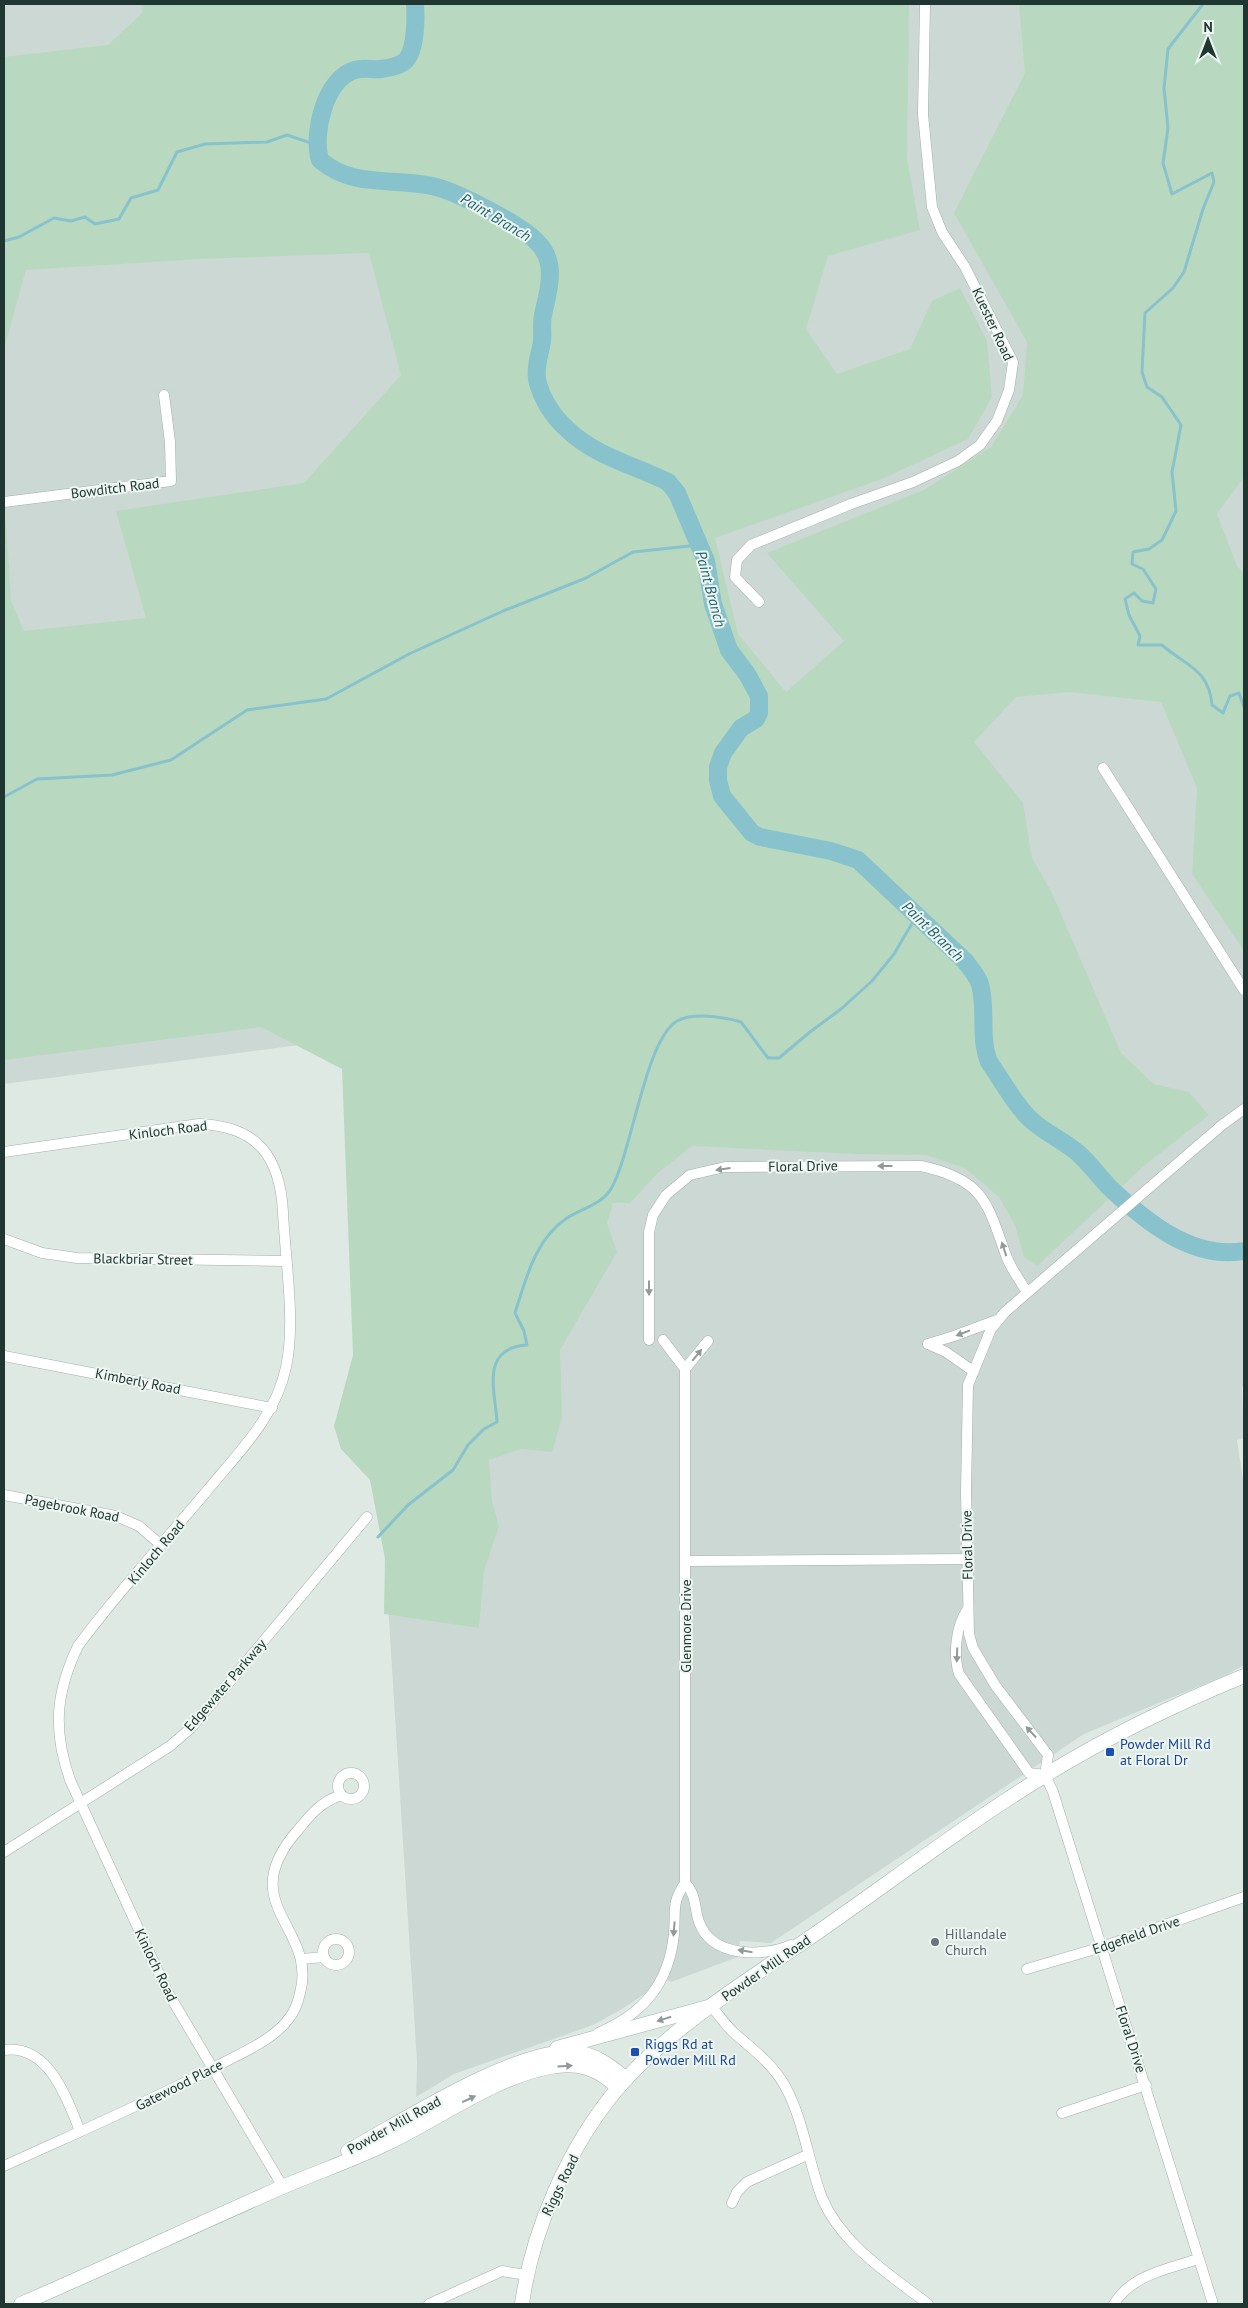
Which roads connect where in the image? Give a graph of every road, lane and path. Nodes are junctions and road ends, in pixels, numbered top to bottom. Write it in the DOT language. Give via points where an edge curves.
graph roads {
  1 [pos="925,4"];
  2 [pos="164,395"];
  3 [pos="4,502"];
  4 [pos="760,602"];
  5 [pos="1103,768"];
  6 [pos="1244,990"];
  7 [pos="1244,1109"];
  8 [pos="4,1152"];
  9 [pos="4,1239"];
  10 [pos="285,1261"];
  11 [pos="1027,1292"];
  12 [pos="998,1319"];
  13 [pos="649,1340"];
  14 [pos="663,1340"];
  15 [pos="708,1341"];
  16 [pos="4,1356"];
  17 [pos="685,1369"];
  18 [pos="973,1371"];
  19 [pos="272,1408"];
  20 [pos="4,1495"];
  21 [pos="367,1517"];
  22 [pos="161,1545"];
  23 [pos="967,1559"];
  24 [pos="687,1561"];
  25 [pos="968,1608"];
  26 [pos="1244,1676"];
  27 [pos="1045,1775"];
  28 [pos="341,1795"];
  29 [pos="80,1805"];
  30 [pos="4,1852"];
  31 [pos="686,1883"];
  32 [pos="1244,1897"];
  33 [pos="809,1939"];
  34 [pos="1102,1947"];
  35 [pos="324,1957"];
  36 [pos="302,1959"];
  37 [pos="1027,1969"];
  38 [pos="711,2006"];
  39 [pos="573,2043"];
  40 [pos="4,2050"];
  41 [pos="515,2065"];
  42 [pos="211,2069"];
  43 [pos="622,2083"];
  44 [pos="1146,2085"];
  45 [pos="1062,2113"];
  46 [pos="80,2131"];
  47 [pos="807,2154"];
  48 [pos="4,2166"];
  49 [pos="283,2187"];
  50 [pos="732,2203"];
  51 [pos="1198,2259"];
  52 [pos="526,2275"];
  53 [pos="21,2304"];
  54 [pos="429,2304"];
  55 [pos="522,2304"];
  56 [pos="928,2304"];
  57 [pos="1114,2304"];
  58 [pos="1213,2304"];
  1 -- 4 [label="street, Kuester Road" via="923,114 932,207 942,232 966,267 1013,362 1009,390 997,421 980,445 958,461 914,482 850,504 751,545 737,560 734,577"];
  2 -- 3 [label="street, Bowditch Road" via="170,442 170,481"];
  5 -- 6 [label="street"];
  7 -- 11 [label="street, Floral Drive"];
  8 -- 10 [label="street, Kinloch Road" via="199,1124 235,1129 260,1145 270,1156 277,1172 282,1196"];
  9 -- 10 [label="street, Blackbriar Street" via="42,1253 78,1258"];
  10 -- 19 [label="street, Kinloch Road" via="289,1352 284,1379"];
  11 -- 12 [label="street, Floral Drive"];
  11 -- 13 [label="street, Floral Drive, one-way" via="1008,1260 995,1221 983,1199 971,1185 951,1174 921,1166 725,1167 690,1175 666,1195 653,1215 649,1232"];
  12 -- 18 [label="street, Floral Drive"];
  12 -- 18 [label="street, one-way" via="928,1344"];
  14 -- 17 [label="street"];
  17 -- 15 [label="street, one-way"];
  16 -- 19 [label="street, Kimberly Road"];
  17 -- 24 [label="street, Glenmore Drive"];
  18 -- 23 [label="street, Floral Drive" via="968,1385"];
  19 -- 22 [label="street, Kinloch Road" via="244,1447"];
  20 -- 22 [label="street, Pagebrook Road" via="116,1516 139,1526"];
  21 -- 29 [label="street, Edgewater Parkway" via="190,1728 170,1746"];
  22 -- 29 [label="street, Kinloch Road" via="78,1646 63,1682 59,1737"];
  23 -- 24 [label="street"];
  23 -- 25 [label="street, Floral Drive"];
  24 -- 31 [label="street, Glenmore Drive"];
  27 -- 25 [label="street, Floral Drive, one-way" via="1048,1755 995,1685 973,1648"];
  25 -- 27 [label="street, Floral Drive, one-way" via="958,1638 959,1674 1029,1772"];
  26 -- 27 [label="main road, Powder Mill Road" via="1168,1707"];
  27 -- 33 [label="main road, Powder Mill Road"];
  27 -- 34 [label="street, Floral Drive" via="1054,1792"];
  28 -- 36 [label="street, Gatewood Place" via="326,1800 292,1837 279,1855 273,1873 274,1900"];
  29 -- 30 [label="street, Edgewater Parkway"];
  29 -- 42 [label="street, Kinloch Road" via="167,1991"];
  33 -- 31 [label="street, one-way" via="766,1953 726,1948 710,1940 700,1923 693,1891"];
  31 -- 39 [label="street, one-way" via="675,1898 673,1948 660,1986 640,2008 604,2030"];
  32 -- 34 [label="street, Edgefield Drive"];
  33 -- 38 [label="main road, Powder Mill Road"];
  34 -- 37 [label="street, Edgefield Drive"];
  34 -- 44 [label="street, Floral Drive"];
  35 -- 36 [label="street"];
  36 -- 42 [label="street, Gatewood Place" via="304,1976 296,2009 286,2023 256,2045"];
  38 -- 39 [label="main road, one-way"];
  38 -- 43 [label="main road, Powder Mill Road"];
  38 -- 47 [label="street" via="732,2031 764,2058 785,2086 798,2118"];
  39 -- 41 [label="main road"];
  40 -- 46 [label="street" via="25,2053 45,2066 60,2082"];
  41 -- 43 [label="main road, Powder Mill Road" via="546,2055 573,2052 610,2065"];
  41 -- 49 [label="main road, Powder Mill Road" via="469,2084"];
  42 -- 46 [label="street, Gatewood Place" via="152,2100"];
  42 -- 49 [label="street, Kinloch Road"];
  49 -- 43 [label="main road, Powder Mill Road, one-way" via="391,2141 506,2082 548,2068 590,2067"];
  43 -- 52 [label="main road, Riggs Road" via="584,2137 560,2183 540,2228"];
  44 -- 45 [label="street"];
  44 -- 51 [label="street, Floral Drive"];
  46 -- 48 [label="street, Gatewood Place"];
  47 -- 50 [label="street" via="747,2182"];
  47 -- 56 [label="street" via="822,2197 840,2230"];
  49 -- 53 [label="main road, Powder Mill Road"];
  51 -- 57 [label="street" via="1138,2280"];
  51 -- 58 [label="street, Floral Drive"];
  52 -- 54 [label="street" via="502,2271"];
  52 -- 55 [label="main road, Riggs Road"];
}
